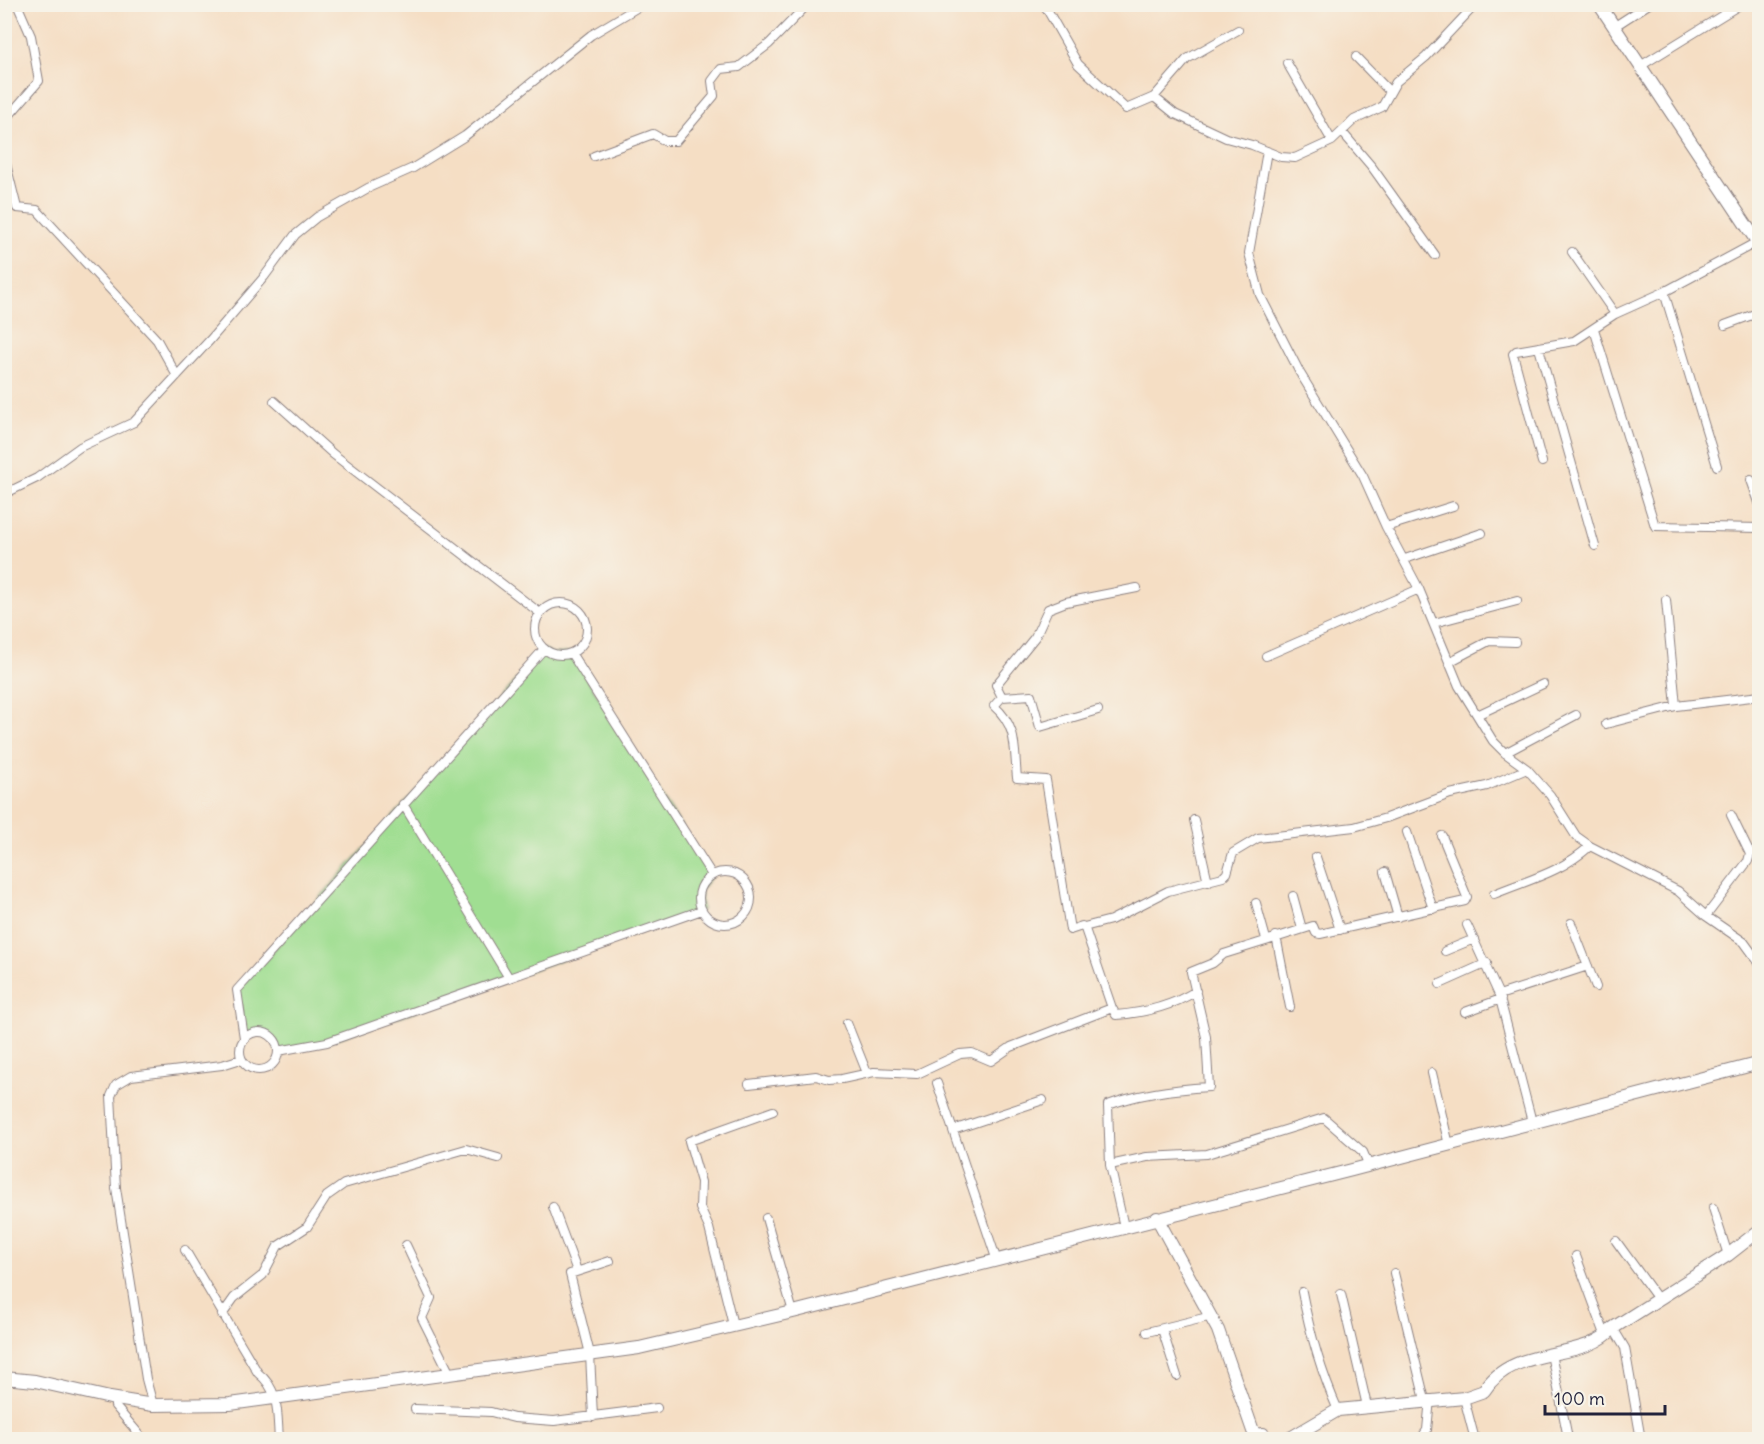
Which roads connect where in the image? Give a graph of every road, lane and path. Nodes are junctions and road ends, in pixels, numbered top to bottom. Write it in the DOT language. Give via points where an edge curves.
graph roads {
  1 [pos="17,4"];
  2 [pos="643,4"];
  3 [pos="808,4"];
  4 [pos="1044,4"];
  5 [pos="1476,4"];
  6 [pos="1599,4"];
  7 [pos="1649,4"];
  8 [pos="1740,4"];
  9 [pos="1615,26"];
  10 [pos="1238,30"];
  11 [pos="1356,57"];
  12 [pos="1287,63"];
  13 [pos="1642,66"];
  14 [pos="1390,92"];
  15 [pos="1154,97"];
  16 [pos="4,132"];
  17 [pos="1343,133"];
  18 [pos="1332,141"];
  19 [pos="1267,151"];
  20 [pos="4,156"];
  21 [pos="594,156"];
  22 [pos="1758,244"];
  23 [pos="1572,252"];
  24 [pos="1435,255"];
  25 [pos="1664,292"];
  26 [pos="1760,312"];
  27 [pos="1616,314"];
  28 [pos="1725,325"];
  29 [pos="1594,329"];
  30 [pos="1539,348"];
  31 [pos="177,376"];
  32 [pos="274,401"];
  33 [pos="1542,462"];
  34 [pos="1717,466"];
  35 [pos="1751,480"];
  36 [pos="4,494"];
  37 [pos="1760,505"];
  38 [pos="1453,506"];
  39 [pos="1386,527"];
  40 [pos="1760,528"];
  41 [pos="1482,532"];
  42 [pos="1595,546"];
  43 [pos="1405,559"];
  44 [pos="1137,588"];
  45 [pos="1419,589"];
  46 [pos="1666,600"];
  47 [pos="1517,601"];
  48 [pos="540,613"];
  49 [pos="1434,623"];
  50 [pos="1515,642"];
  51 [pos="544,649"];
  52 [pos="572,653"];
  53 [pos="1266,656"];
  54 [pos="1449,662"];
  55 [pos="1543,684"];
  56 [pos="1760,696"];
  57 [pos="1002,697"];
  58 [pos="1676,706"];
  59 [pos="1098,710"];
  60 [pos="1477,715"];
  61 [pos="1576,715"];
  62 [pos="1606,724"];
  63 [pos="1504,753"];
  64 [pos="1527,769"];
  65 [pos="403,804"];
  66 [pos="1731,815"];
  67 [pos="1194,820"];
  68 [pos="1407,831"];
  69 [pos="1442,836"];
  70 [pos="1590,846"];
  71 [pos="1760,849"];
  72 [pos="1750,854"];
  73 [pos="1316,858"];
  74 [pos="1385,872"];
  75 [pos="712,875"];
  76 [pos="1208,882"];
  77 [pos="1494,894"];
  78 [pos="1293,896"];
  79 [pos="1256,903"];
  80 [pos="1432,909"];
  81 [pos="702,910"];
  82 [pos="1706,916"];
  83 [pos="1398,917"];
  84 [pos="1571,923"];
  85 [pos="1467,925"];
  86 [pos="1084,927"];
  87 [pos="1302,929"];
  88 [pos="1340,930"];
  89 [pos="1276,936"];
  90 [pos="1266,939"];
  91 [pos="1474,939"];
  92 [pos="1445,951"];
  93 [pos="1486,963"];
  94 [pos="1760,964"];
  95 [pos="1588,966"];
  96 [pos="509,978"];
  97 [pos="1440,984"];
  98 [pos="1596,987"];
  99 [pos="1196,991"];
  100 [pos="1500,997"];
  101 [pos="1290,1007"];
  102 [pos="1112,1008"];
  103 [pos="1466,1012"];
  104 [pos="847,1023"];
  105 [pos="244,1038"];
  106 [pos="278,1051"];
  107 [pos="241,1059"];
  108 [pos="1760,1063"];
  109 [pos="867,1073"];
  110 [pos="1432,1073"];
  111 [pos="936,1083"];
  112 [pos="749,1084"];
  113 [pos="1043,1100"];
  114 [pos="773,1111"];
  115 [pos="1532,1122"];
  116 [pos="953,1130"];
  117 [pos="1449,1145"];
  118 [pos="498,1158"];
  119 [pos="1110,1165"];
  120 [pos="1369,1166"];
  121 [pos="553,1207"];
  122 [pos="1713,1208"];
  123 [pos="766,1218"];
  124 [pos="1157,1218"];
  125 [pos="1124,1227"];
  126 [pos="1760,1230"];
  127 [pos="1616,1241"];
  128 [pos="406,1245"];
  129 [pos="185,1250"];
  130 [pos="1728,1255"];
  131 [pos="1576,1256"];
  132 [pos="996,1258"];
  133 [pos="610,1261"];
  134 [pos="578,1271"];
  135 [pos="1394,1273"];
  136 [pos="1302,1292"];
  137 [pos="1341,1294"];
  138 [pos="1658,1299"];
  139 [pos="793,1312"];
  140 [pos="222,1315"];
  141 [pos="1212,1316"];
  142 [pos="733,1326"];
  143 [pos="1162,1329"];
  144 [pos="1147,1332"];
  145 [pos="1609,1332"];
  146 [pos="590,1354"];
  147 [pos="1551,1354"];
  148 [pos="449,1372"];
  149 [pos="1177,1376"];
  150 [pos="4,1378"];
  151 [pos="276,1396"];
  152 [pos="1464,1398"];
  153 [pos="115,1399"];
  154 [pos="1428,1400"];
  155 [pos="153,1405"];
  156 [pos="1367,1406"];
  157 [pos="657,1408"];
  158 [pos="415,1409"];
  159 [pos="1338,1410"];
  160 [pos="593,1417"];
  161 [pos="1568,1438"];
  162 [pos="144,1440"];
  163 [pos="279,1440"];
  164 [pos="1266,1440"];
  165 [pos="1287,1440"];
  166 [pos="1420,1440"];
  167 [pos="1475,1440"];
  168 [pos="1641,1440"];
  1 -- 16 [label="street" via="31,36 39,81 7,118"];
  2 -- 31 [label="street" via="591,35 465,136 413,168 317,217 295,235 264,277"];
  3 -- 21 [label="street" via="739,67 721,69 712,81 714,96 676,141 665,141 652,134"];
  4 -- 15 [label="street" via="1078,64 1126,109"];
  5 -- 14 [label="street"];
  6 -- 9 [label="main road"];
  7 -- 9 [label="street"];
  8 -- 13 [label="street"];
  9 -- 13 [label="main road"];
  10 -- 15 [label="street" via="1187,58"];
  11 -- 14 [label="street"];
  12 -- 18 [label="street"];
  13 -- 22 [label="main road"];
  14 -- 17 [label="street" via="1382,107 1354,120"];
  15 -- 19 [label="street" via="1175,114 1226,138"];
  17 -- 18 [label="street"];
  17 -- 24 [label="street"];
  18 -- 19 [label="street" via="1295,158"];
  19 -- 39 [label="street" via="1249,253 1260,295 1300,373 1363,476"];
  20 -- 31 [label="street" via="17,208 37,210 61,235 157,340"];
  22 -- 25 [label="street"];
  23 -- 27 [label="street"];
  25 -- 27 [label="street"];
  25 -- 34 [label="street"];
  26 -- 28 [label="street"];
  27 -- 29 [label="street"];
  29 -- 30 [label="street" via="1574,341"];
  29 -- 40 [label="street" via="1655,526"];
  30 -- 33 [label="street" via="1513,354"];
  30 -- 42 [label="street"];
  31 -- 36 [label="street" via="134,422 80,447 37,478"];
  32 -- 48 [label="street" via="333,454"];
  35 -- 37 [label="street"];
  38 -- 39 [label="street"];
  39 -- 43 [label="street"];
  41 -- 43 [label="street"];
  43 -- 45 [label="street"];
  44 -- 57 [label="street" via="1048,609 1035,637 996,685"];
  45 -- 49 [label="street"];
  45 -- 53 [label="street"];
  46 -- 58 [label="street"];
  47 -- 49 [label="street"];
  48 -- 51 [label="street" via="535,632"];
  48 -- 52 [label="street" via="548,606 568,604 577,608 587,627 585,637"];
  49 -- 54 [label="street"];
  50 -- 54 [label="street" via="1489,641"];
  51 -- 52 [label="street" via="552,654"];
  51 -- 65 [label="street"];
  52 -- 75 [label="street"];
  54 -- 60 [label="street"];
  55 -- 60 [label="street"];
  56 -- 58 [label="street"];
  57 -- 59 [label="street" via="1031,695 1040,727"];
  57 -- 86 [label="street" via="994,706 1012,728 1017,778 1046,780 1070,930"];
  58 -- 62 [label="street"];
  60 -- 63 [label="street"];
  61 -- 63 [label="street"];
  63 -- 64 [label="street"];
  64 -- 70 [label="street" via="1550,795 1576,836"];
  64 -- 76 [label="street" via="1386,818 1258,838 1233,853 1223,877"];
  65 -- 96 [label="street"];
  65 -- 105 [label="street" via="237,990"];
  66 -- 72 [label="street"];
  67 -- 76 [label="street"];
  68 -- 80 [label="street"];
  69 -- 80 [label="street" via="1467,899"];
  70 -- 77 [label="street" via="1553,873"];
  70 -- 82 [label="street" via="1678,891"];
  71 -- 72 [label="street"];
  72 -- 82 [label="street"];
  73 -- 88 [label="street"];
  74 -- 83 [label="street"];
  75 -- 81 [label="street" via="700,891"];
  75 -- 81 [label="street" via="722,872 741,877 748,885 750,905 738,921 728,924 709,918"];
  76 -- 86 [label="street" via="1168,891 1111,920"];
  78 -- 87 [label="street"];
  79 -- 90 [label="street"];
  80 -- 83 [label="street"];
  81 -- 96 [label="street"];
  82 -- 94 [label="street" via="1744,942"];
  83 -- 88 [label="street"];
  84 -- 95 [label="street"];
  85 -- 91 [label="street"];
  86 -- 102 [label="street"];
  87 -- 88 [label="street" via="1313,926 1317,934"];
  87 -- 89 [label="street"];
  89 -- 90 [label="street"];
  89 -- 101 [label="street"];
  90 -- 99 [label="street" via="1224,954 1191,972"];
  91 -- 92 [label="street"];
  91 -- 93 [label="street"];
  93 -- 97 [label="street"];
  93 -- 100 [label="street"];
  95 -- 98 [label="street"];
  95 -- 100 [label="street"];
  96 -- 106 [label="street" via="327,1042"];
  99 -- 102 [label="street" via="1139,1013 1116,1015"];
  99 -- 119 [label="street" via="1206,1037 1209,1087 1139,1095 1107,1105"];
  100 -- 103 [label="street"];
  100 -- 115 [label="street"];
  102 -- 109 [label="street" via="1011,1047 991,1061 972,1053 960,1054 917,1074"];
  104 -- 109 [label="street"];
  105 -- 106 [label="street" via="259,1031 267,1033"];
  105 -- 107 [label="street" via="240,1044"];
  106 -- 107 [label="street" via="272,1065 259,1070 245,1065"];
  107 -- 155 [label="street" via="222,1065 131,1076 116,1085 111,1096 117,1188"];
  108 -- 115 [label="main road"];
  109 -- 112 [label="street" via="842,1079 816,1076"];
  110 -- 117 [label="street"];
  111 -- 116 [label="street"];
  113 -- 116 [label="street"];
  114 -- 142 [label="street" via="689,1141 700,1182 700,1208 709,1228"];
  115 -- 117 [label="main road"];
  116 -- 132 [label="street"];
  117 -- 120 [label="main road" via="1391,1157"];
  118 -- 140 [label="street" via="466,1149 344,1184 327,1196 307,1227 278,1246 263,1275 234,1298"];
  119 -- 120 [label="street" via="1147,1157 1207,1154 1324,1118 1363,1152"];
  119 -- 125 [label="street"];
  120 -- 124 [label="main road"];
  121 -- 134 [label="street"];
  122 -- 130 [label="street"];
  123 -- 139 [label="street"];
  124 -- 125 [label="main road"];
  124 -- 141 [label="main road"];
  125 -- 132 [label="main road"];
  126 -- 130 [label="main road"];
  127 -- 138 [label="street"];
  128 -- 148 [label="street" via="431,1298 422,1318"];
  129 -- 140 [label="street"];
  130 -- 138 [label="main road"];
  131 -- 145 [label="street"];
  132 -- 139 [label="main road"];
  133 -- 134 [label="street"];
  134 -- 146 [label="street" via="569,1277"];
  135 -- 154 [label="street"];
  136 -- 159 [label="street" via="1324,1380"];
  137 -- 156 [label="street"];
  138 -- 145 [label="main road"];
  139 -- 142 [label="main road"];
  140 -- 151 [label="street"];
  141 -- 143 [label="street"];
  141 -- 164 [label="main road" via="1253,1431 1256,1436 1263,1434"];
  142 -- 146 [label="main road"];
  143 -- 144 [label="street"];
  143 -- 149 [label="street"];
  145 -- 147 [label="main road"];
  145 -- 168 [label="street" via="1625,1348"];
  146 -- 148 [label="main road"];
  146 -- 160 [label="street"];
  147 -- 152 [label="main road" via="1535,1356 1511,1367 1484,1391"];
  147 -- 161 [label="street"];
  148 -- 151 [label="main road"];
  150 -- 153 [label="main road"];
  151 -- 155 [label="main road" via="230,1404"];
  151 -- 163 [label="street"];
  152 -- 154 [label="main road"];
  152 -- 167 [label="street"];
  153 -- 155 [label="main road"];
  153 -- 162 [label="street" via="115,1406"];
  154 -- 156 [label="main road"];
  154 -- 166 [label="street" via="1427,1430"];
  156 -- 159 [label="main road"];
  157 -- 160 [label="street"];
  158 -- 160 [label="street" via="491,1412 554,1421"];
  159 -- 165 [label="main road"];
}
